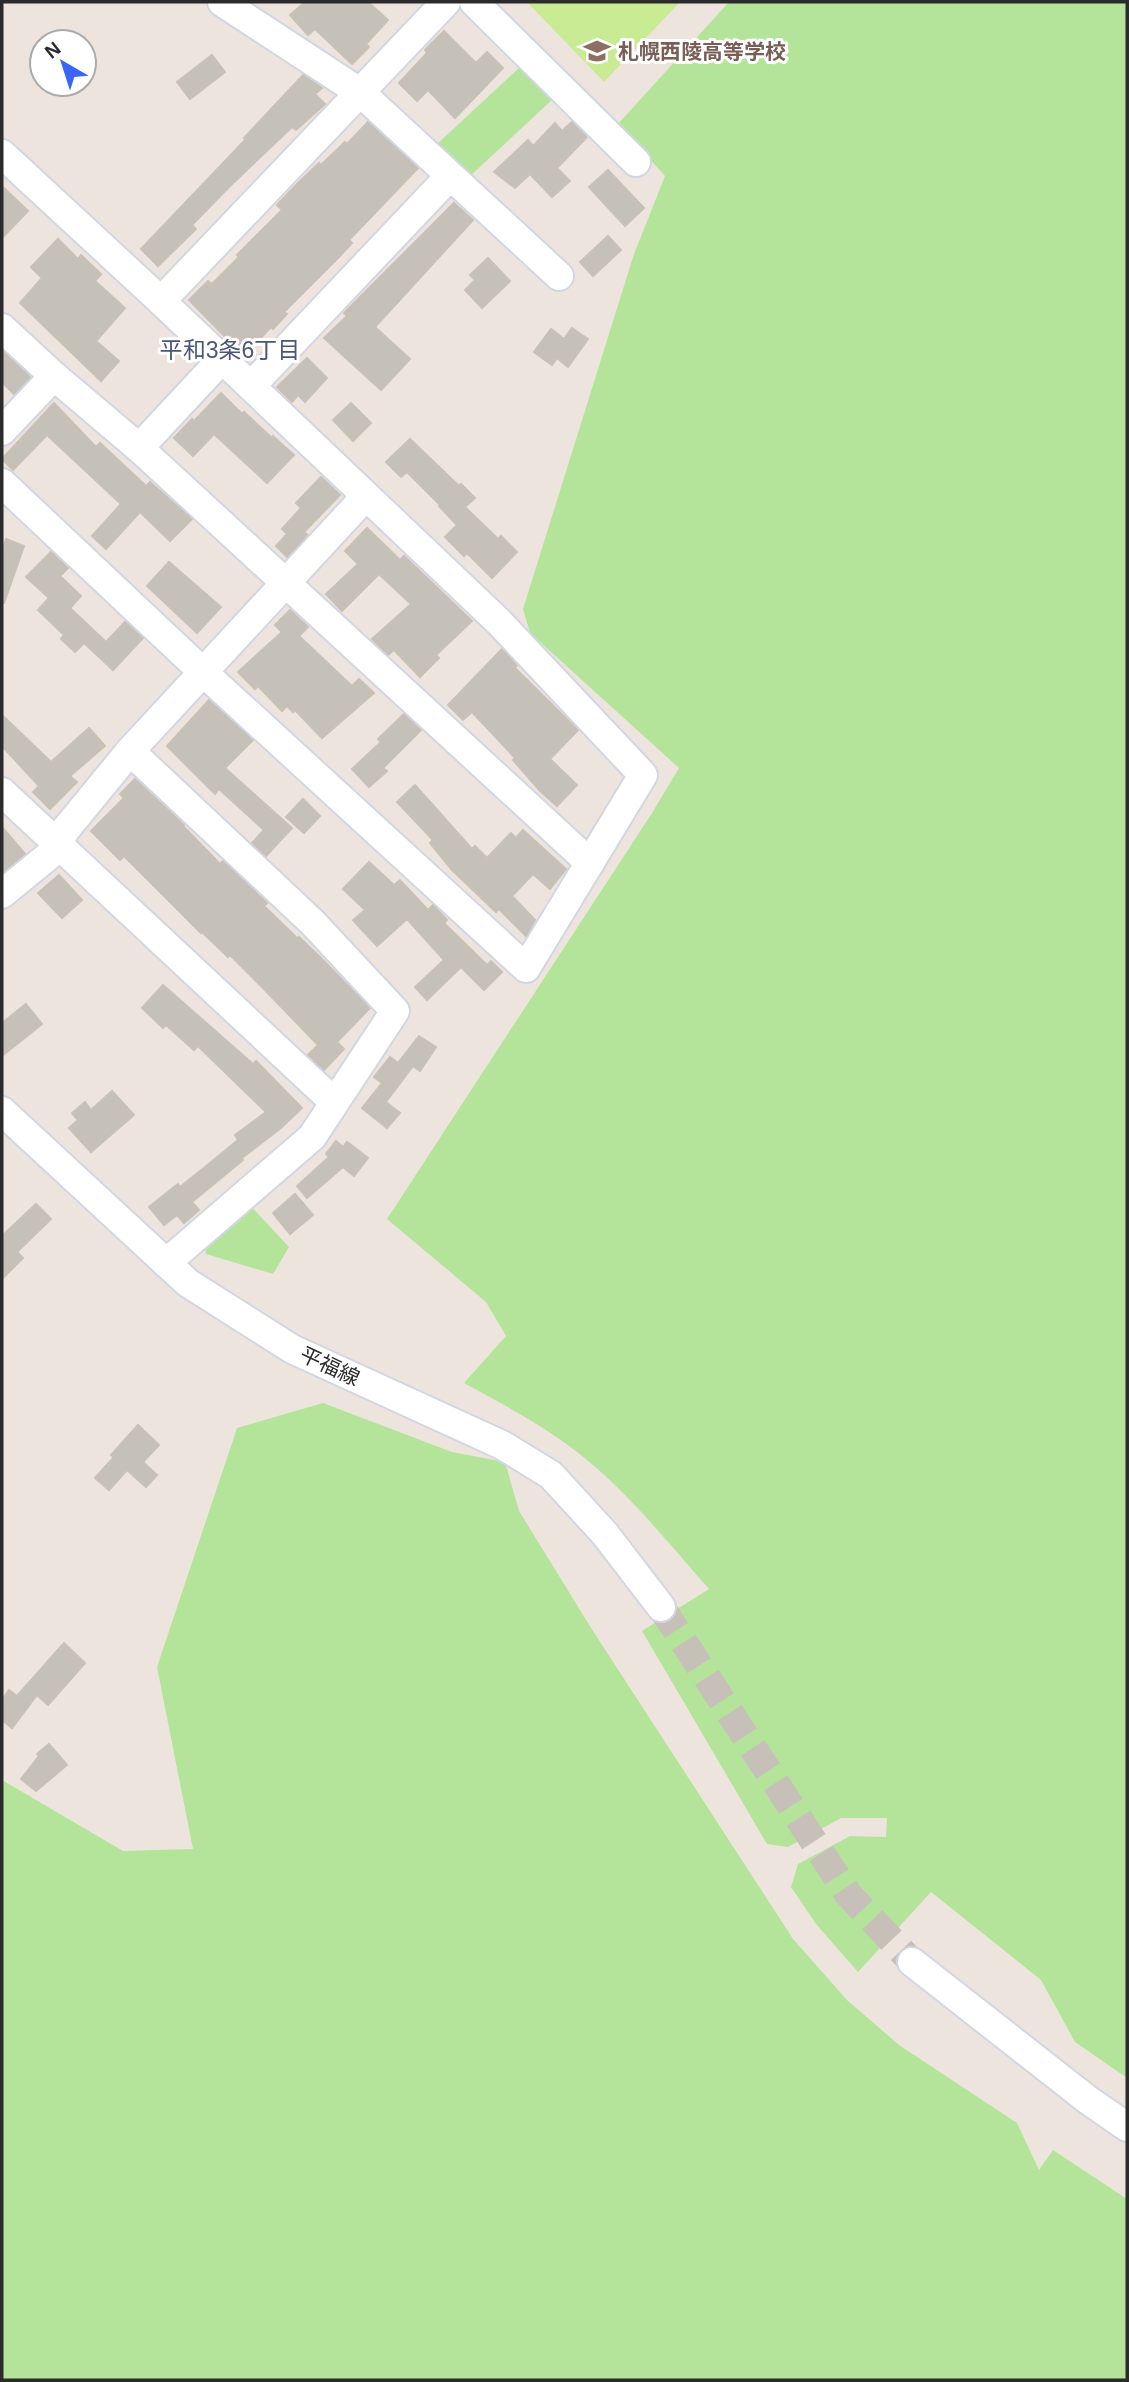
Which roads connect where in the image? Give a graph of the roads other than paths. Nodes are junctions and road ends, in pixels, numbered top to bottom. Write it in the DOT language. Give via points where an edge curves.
graph roads {
  1 [pos="222,2"];
  2 [pos="446,2"];
  3 [pos="474,2"];
  4 [pos="361,93"];
  5 [pos="2,154"];
  6 [pos="635,162"];
  7 [pos="450,176"];
  8 [pos="559,276"];
  9 [pos="161,301"];
  10 [pos="2,328"];
  11 [pos="222,359"];
  12 [pos="54,376"];
  13 [pos="251,386"];
  14 [pos="2,431"];
  15 [pos="139,448"];
  16 [pos="2,483"];
  17 [pos="366,496"];
  18 [pos="285,584"];
  19 [pos="204,673"];
  20 [pos="130,751"];
  21 [pos="2,792"];
  22 [pos="58,843"];
  23 [pos="590,863"];
  24 [pos="2,894"];
  25 [pos="334,1102"];
  26 [pos="2,1111"];
  27 [pos="166,1263"];
  28 [pos="661,1607"];
  29 [pos="912,1962"];
  30 [pos="1127,2127"];
  1 -- 4 [label="street"];
  2 -- 4 [label="street"];
  3 -- 6 [label="street"];
  4 -- 7 [label="street"];
  4 -- 9 [label="street"];
  5 -- 9 [label="street"];
  7 -- 8 [label="street"];
  7 -- 13 [label="street"];
  9 -- 11 [label="street"];
  10 -- 12 [label="street"];
  11 -- 13 [label="street"];
  11 -- 15 [label="street"];
  12 -- 14 [label="street"];
  12 -- 15 [label="street"];
  13 -- 17 [label="street"];
  15 -- 18 [label="street"];
  16 -- 19 [label="street"];
  17 -- 18 [label="street"];
  17 -- 23 [label="street" via="499,622 643,775"];
  18 -- 19 [label="street"];
  18 -- 23 [label="street"];
  19 -- 20 [label="street"];
  19 -- 23 [label="street" via="526,968"];
  20 -- 22 [label="street"];
  20 -- 25 [label="street" via="313,923 395,1011"];
  21 -- 22 [label="street"];
  22 -- 24 [label="street"];
  22 -- 25 [label="street"];
  25 -- 27 [label="street" via="312,1137"];
  26 -- 27 [label="street, 平福線"];
  27 -- 28 [label="street, 平福線" via="188,1283 292,1349 502,1445 551,1475 605,1534"];
  29 -- 30 [label="street"];
}
